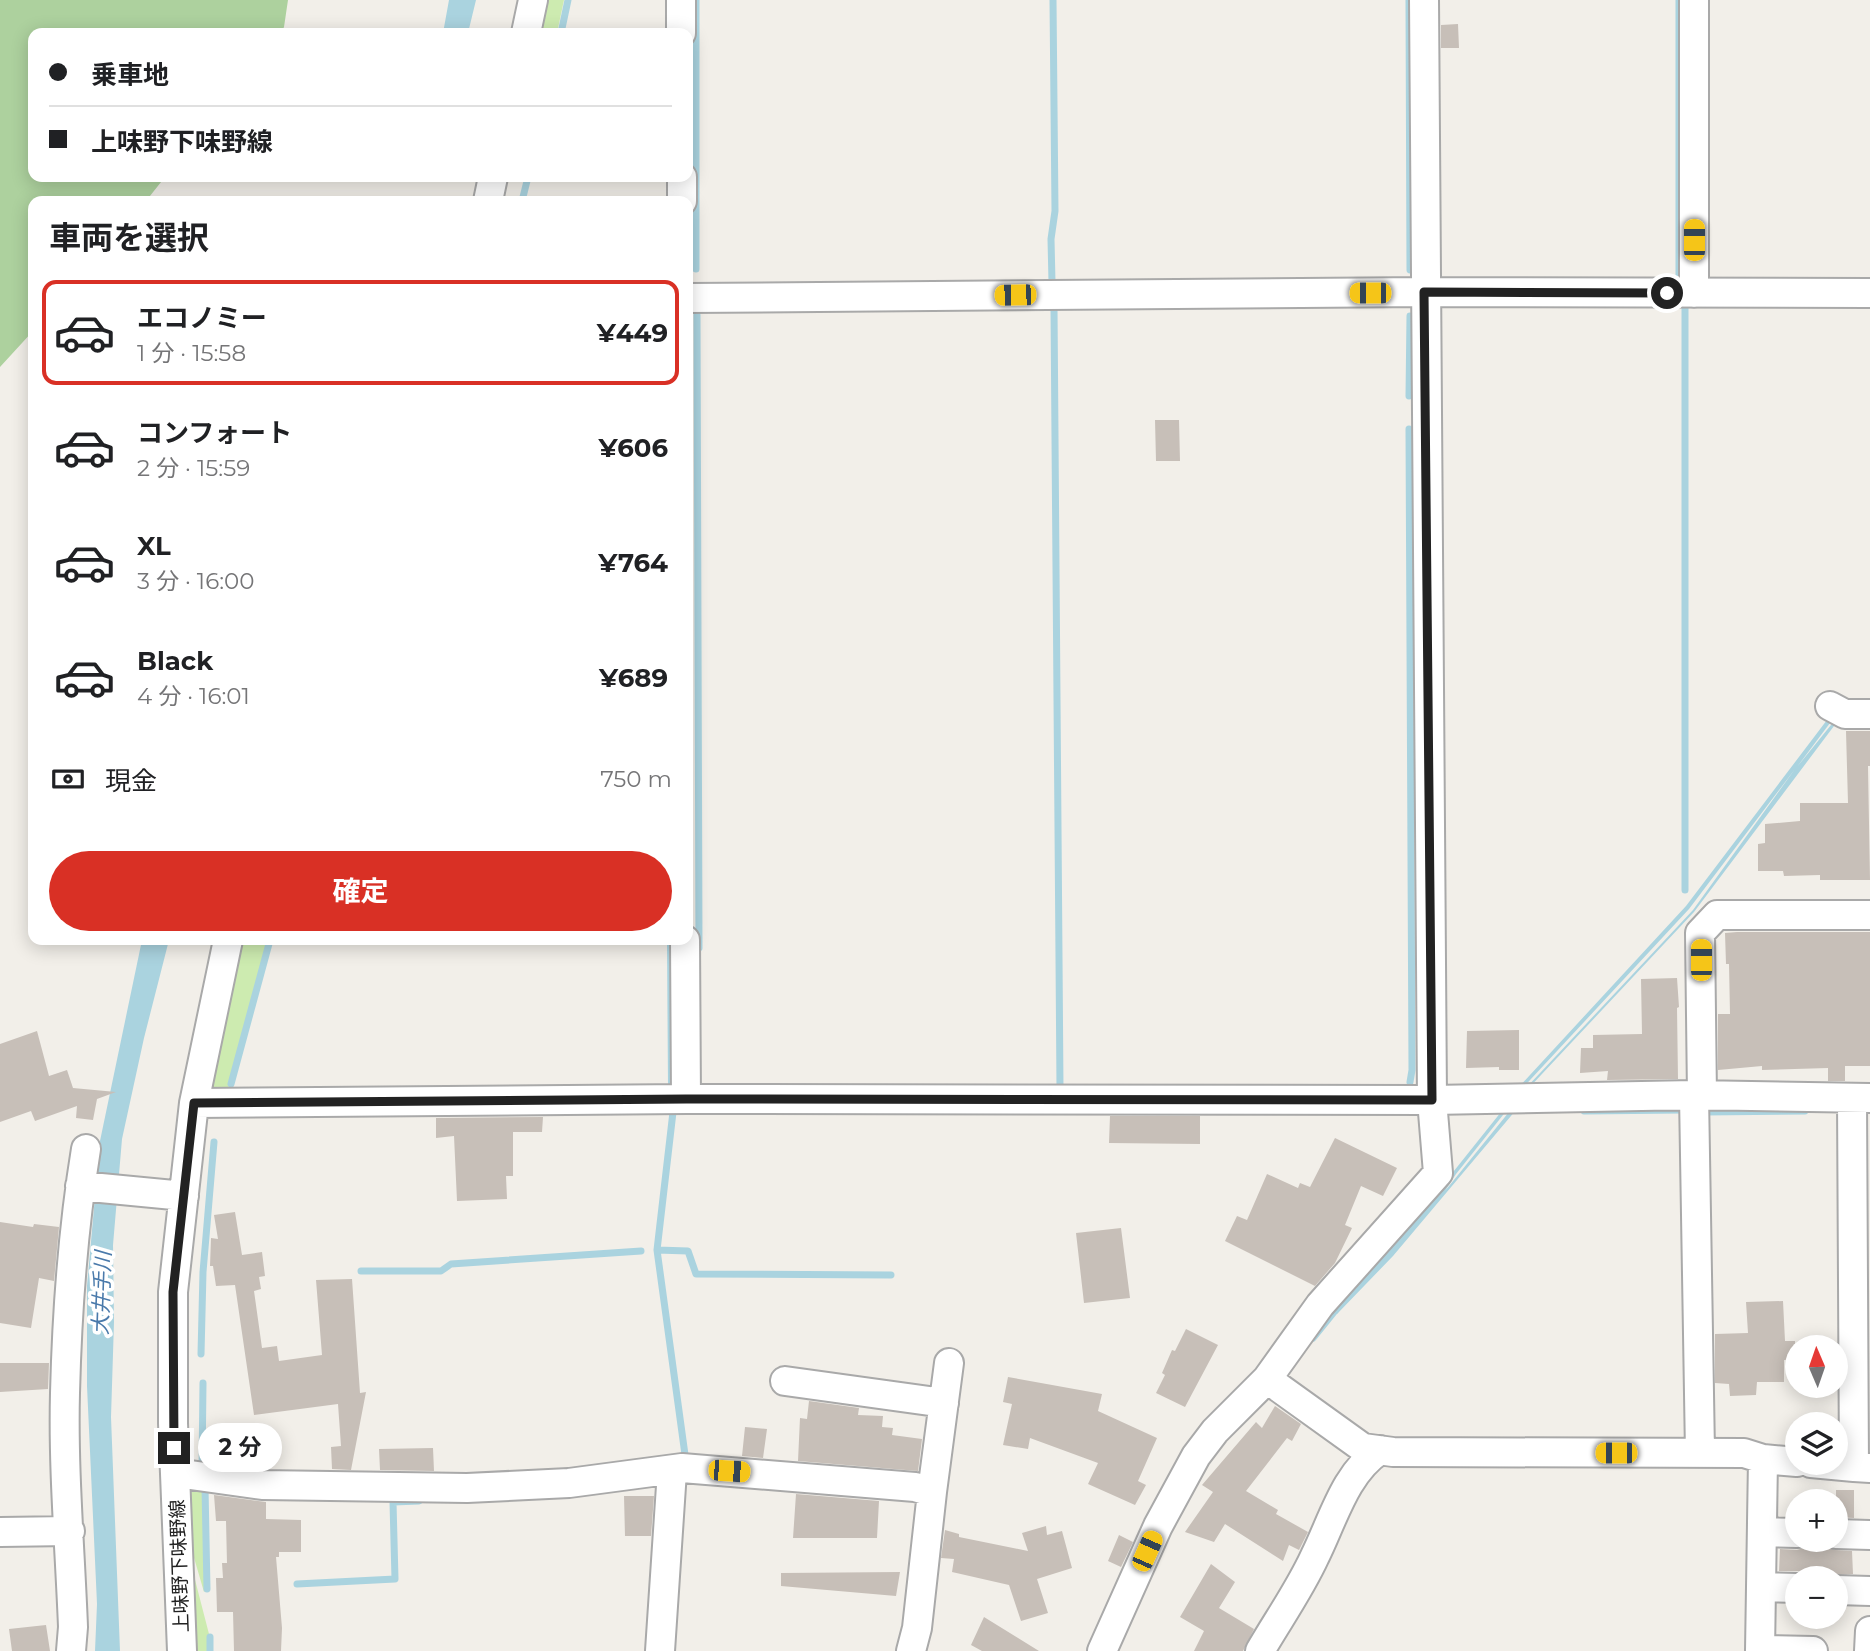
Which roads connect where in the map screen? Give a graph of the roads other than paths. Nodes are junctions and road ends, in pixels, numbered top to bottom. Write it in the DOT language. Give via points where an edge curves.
graph roads {
  1 [pos="533,0"];
  2 [pos="681,0"];
  3 [pos="1424,0"];
  4 [pos="1693,0"];
  5 [pos="527,28"];
  6 [pos="681,28"];
  7 [pos="1424,292"];
  8 [pos="1694,293"];
  9 [pos="1870,293"];
  10 [pos="693,298"];
  11 [pos="1830,706"];
  12 [pos="1870,714"];
  13 [pos="1870,915"];
  14 [pos="227,945"];
  15 [pos="685,945"];
  16 [pos="1698,1095"];
  17 [pos="1861,1098"];
  18 [pos="686,1099"];
  19 [pos="1432,1100"];
  20 [pos="194,1103"];
  21 [pos="86,1149"];
  22 [pos="1861,1184"];
  23 [pos="84,1186"];
  24 [pos="175,1195"];
  25 [pos="949,1363"];
  26 [pos="1267,1378"];
  27 [pos="785,1381"];
  28 [pos="944,1403"];
  29 [pos="1380,1450"];
  30 [pos="1700,1453"];
  31 [pos="1763,1459"];
  32 [pos="1785,1461"];
  33 [pos="1862,1467"];
  34 [pos="672,1471"];
  35 [pos="176,1473"];
  36 [pos="932,1492"];
  37 [pos="70,1531"];
  38 [pos="0,1532"];
  39 [pos="1762,1532"];
  40 [pos="1785,1533"];
  41 [pos="1848,1534"];
  42 [pos="1870,1535"];
  43 [pos="1761,1587"];
  44 [pos="1785,1588"];
  45 [pos="1848,1590"];
  46 [pos="1870,1591"];
  47 [pos="1870,1631"];
  48 [pos="1760,1650"];
  49 [pos="71,1651"];
  50 [pos="182,1651"];
  51 [pos="660,1651"];
  52 [pos="911,1651"];
  53 [pos="1102,1651"];
  54 [pos="1260,1651"];
  55 [pos="1814,1651"];
  56 [pos="1869,1651"];
  1 -- 5 [label="street"];
  2 -- 6 [label="street"];
  3 -- 7 [label="street"];
  4 -- 8 [label="street"];
  7 -- 8 [label="street"];
  7 -- 10 [label="street"];
  7 -- 19 [label="street"];
  8 -- 9 [label="street"];
  11 -- 12 [label="street" via="1844,714"];
  13 -- 16 [label="street" via="1717,915 1700,933"];
  14 -- 20 [label="street, 上味野下味野線"];
  15 -- 18 [label="street"];
  16 -- 17 [label="street"];
  16 -- 19 [label="street"];
  16 -- 30 [label="street"];
  17 -- 22 [label="street"];
  18 -- 19 [label="street"];
  18 -- 20 [label="street"];
  19 -- 26 [label="street" via="1438,1173 1320,1305"];
  20 -- 24 [label="street, 上味野下味野線"];
  21 -- 23 [label="street"];
  22 -- 33 [label="street"];
  23 -- 24 [label="street"];
  23 -- 37 [label="street" via="69,1307 65,1395"];
  24 -- 35 [label="street, 上味野下味野線"];
  25 -- 28 [label="street"];
  26 -- 29 [label="street" via="1363,1448"];
  26 -- 53 [label="street" via="1215,1431 1182,1478"];
  27 -- 28 [label="street"];
  28 -- 36 [label="street"];
  29 -- 30 [label="street"];
  29 -- 54 [label="street" via="1354,1478"];
  30 -- 31 [label="street" via="1744,1453"];
  31 -- 32 [label="street"];
  31 -- 39 [label="street"];
  34 -- 35 [label="street" via="467,1488 262,1485"];
  34 -- 36 [label="street" via="800,1476"];
  34 -- 51 [label="street"];
  35 -- 50 [label="street, 上味野下味野線"];
  36 -- 52 [label="street"];
  37 -- 38 [label="street"];
  37 -- 49 [label="street"];
  39 -- 40 [label="street"];
  39 -- 43 [label="street"];
  41 -- 42 [label="street"];
  43 -- 44 [label="street"];
  43 -- 48 [label="street"];
  45 -- 46 [label="street"];
  47 -- 56 [label="street"];
  48 -- 55 [label="street"];
}
